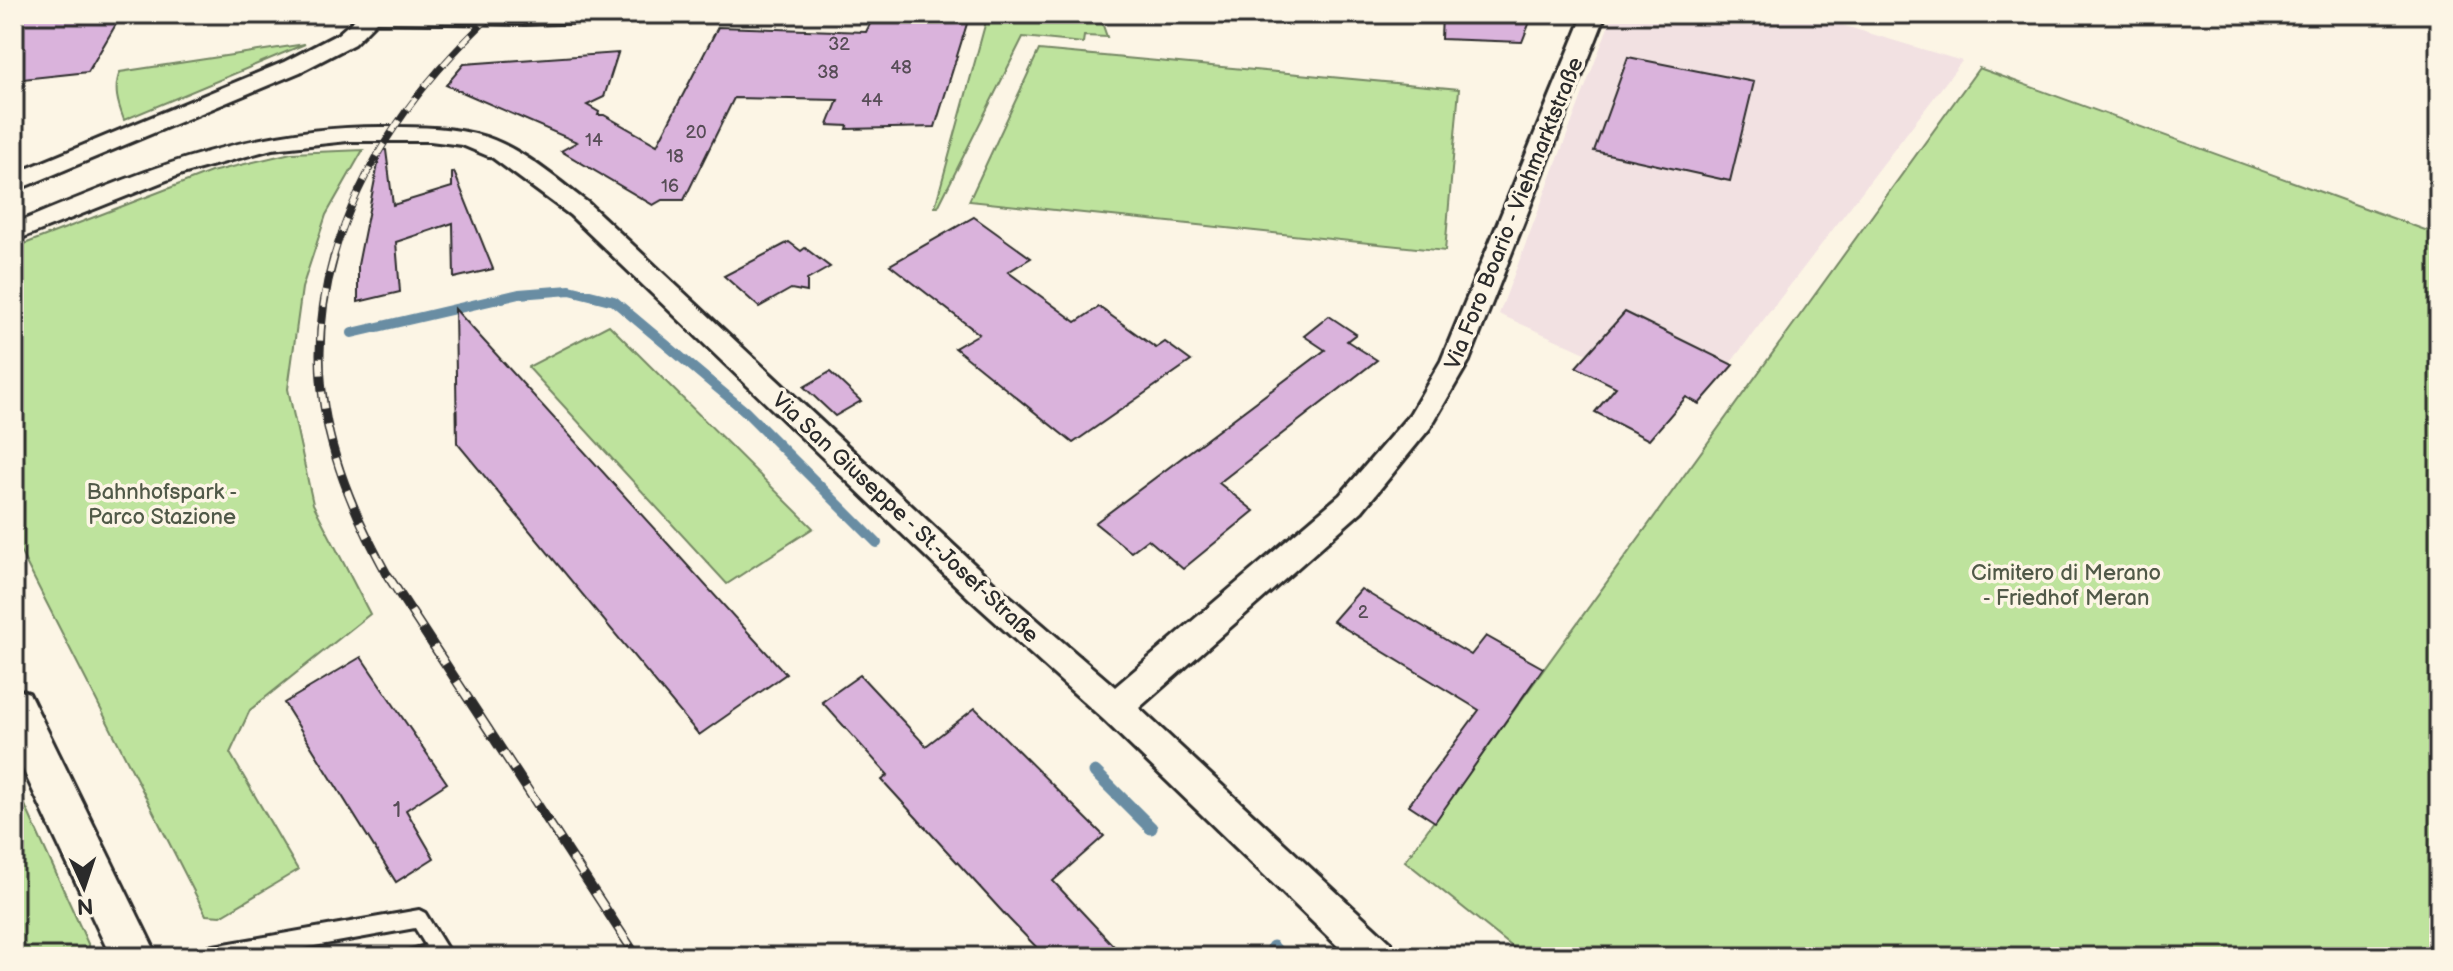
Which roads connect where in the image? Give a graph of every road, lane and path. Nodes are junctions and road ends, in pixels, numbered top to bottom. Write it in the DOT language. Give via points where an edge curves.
graph roads {
  1 [pos="658,14"];
  2 [pos="1595,14"];
  3 [pos="373,15"];
  4 [pos="528,16"];
  5 [pos="14,183"];
  6 [pos="14,233"];
  7 [pos="14,706"];
  8 [pos="1115,708"];
  9 [pos="442,955"];
  10 [pos="135,957"];
  11 [pos="202,957"];
  12 [pos="414,957"];
  13 [pos="1377,957"];
  1 -- 4 [label="street"];
  2 -- 8 [label="street, Via Foro Boario - Viehmarktstraße" via="1455,361 1420,421 1351,503"];
  3 -- 4 [label="street"];
  3 -- 5 [label="street" via="346,39 292,67"];
  6 -- 8 [label="street, Via San Giuseppe - St.-Josef-Straße" via="161,174 244,148 328,136 404,134 456,136 487,146 579,209 981,590"];
  7 -- 10 [label="street"];
  8 -- 13 [label="street, Via San Giuseppe - St.-Josef-Straße"];
  9 -- 11 [label="lane" via="419,919"];
  9 -- 12 [label="lane"];
}
